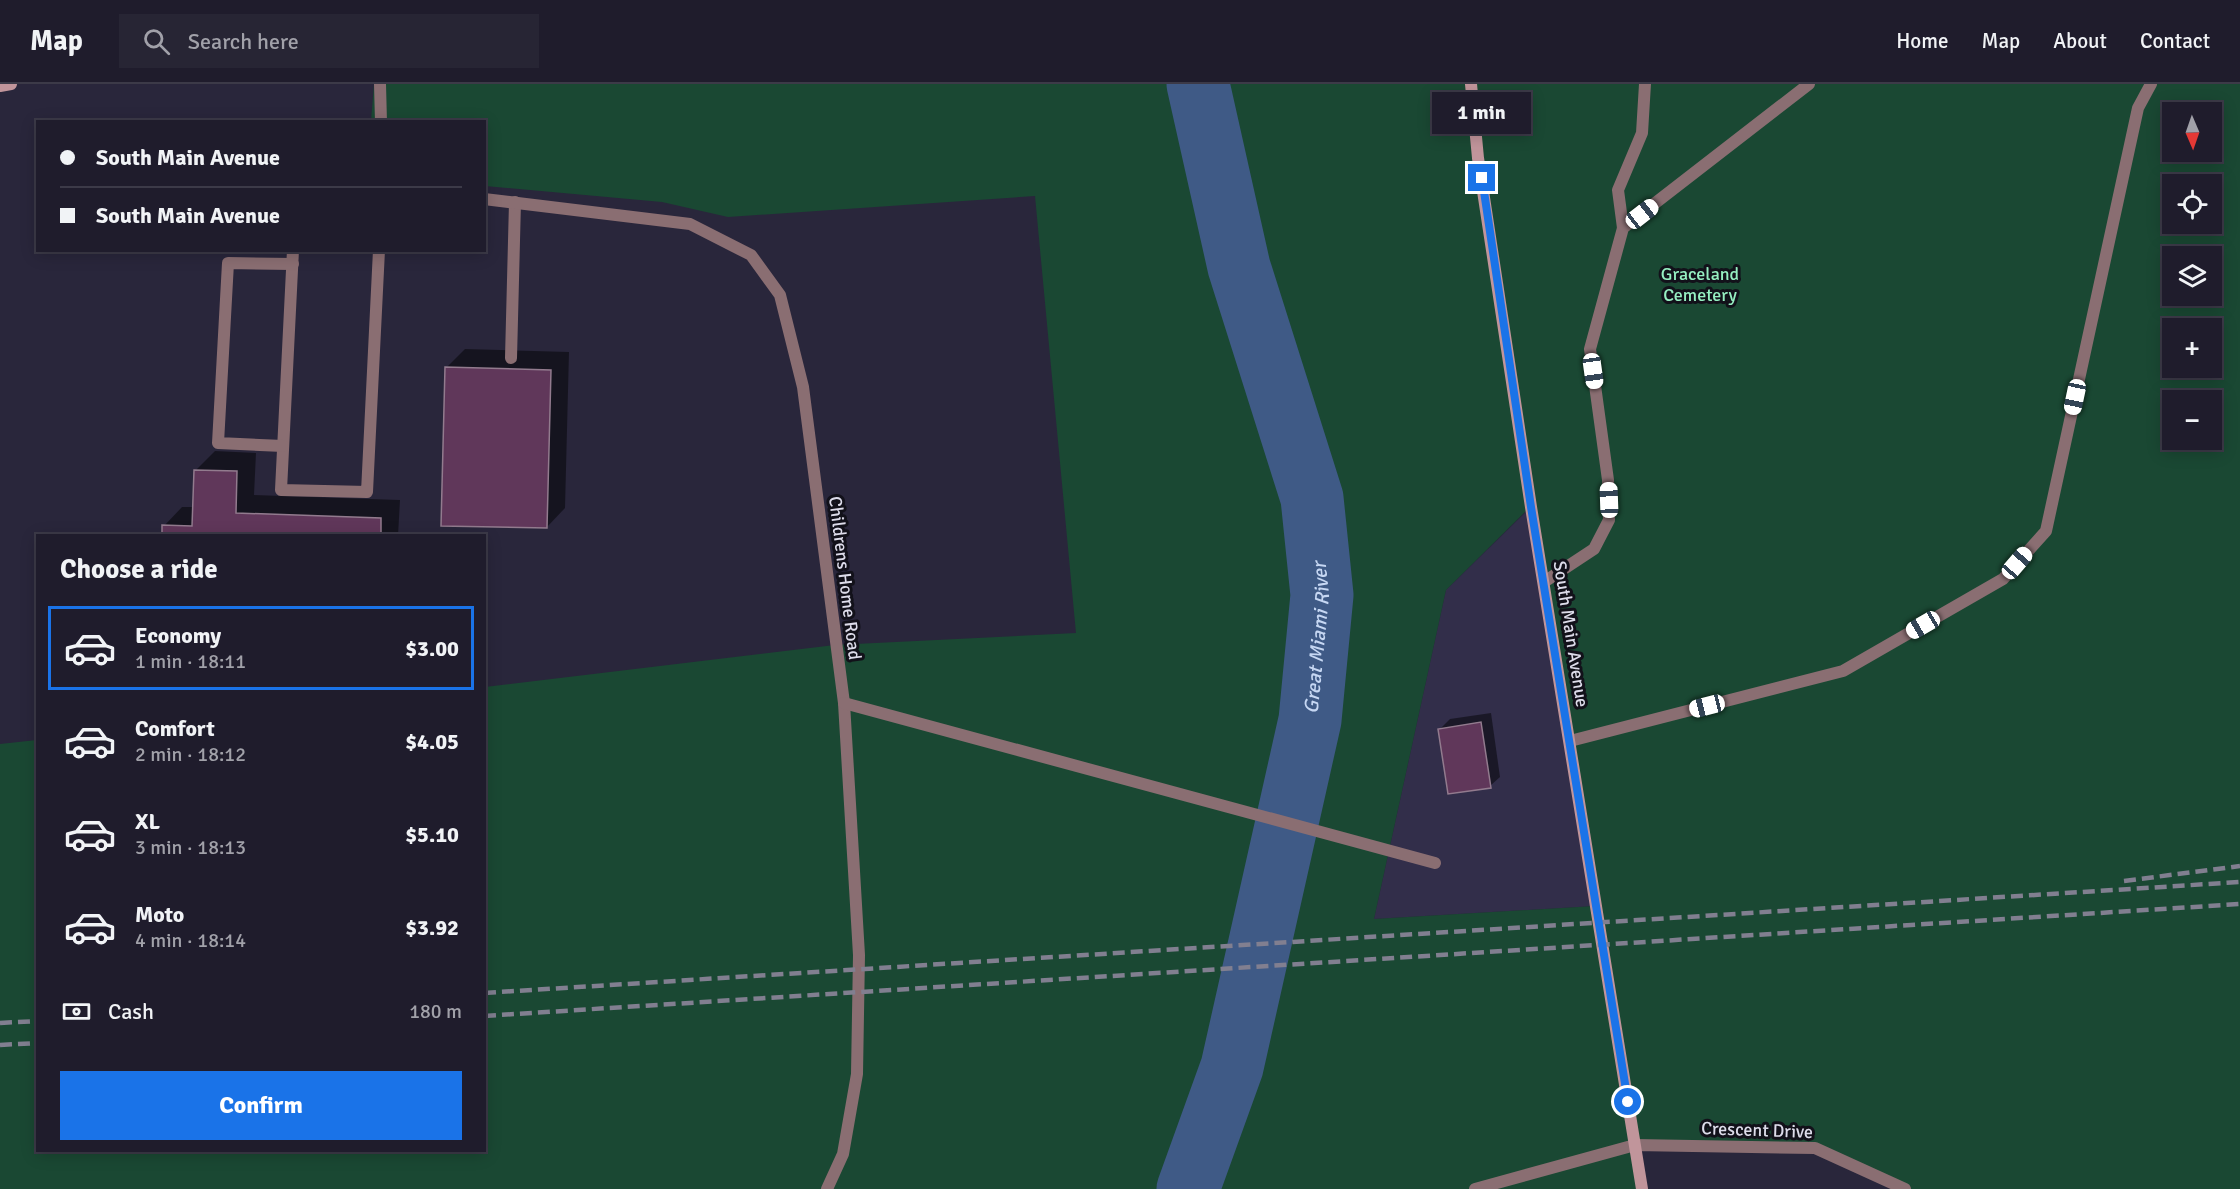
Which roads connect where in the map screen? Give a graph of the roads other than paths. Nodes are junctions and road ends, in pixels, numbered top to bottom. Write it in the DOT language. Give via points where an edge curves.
graph roads {
  1 [pos="10,84"];
  2 [pos="380,84"];
  3 [pos="1471,84"];
  4 [pos="1645,84"];
  5 [pos="1809,84"];
  6 [pos="2151,84"];
  7 [pos="0,86"];
  8 [pos="381,120"];
  9 [pos="486,199"];
  10 [pos="515,202"];
  11 [pos="1623,228"];
  12 [pos="293,252"];
  13 [pos="379,252"];
  14 [pos="292,264"];
  15 [pos="511,358"];
  16 [pos="283,446"];
  17 [pos="1544,582"];
  18 [pos="844,703"];
  19 [pos="1570,741"];
  20 [pos="1435,863"];
  21 [pos="1635,1145"];
  22 [pos="827,1189"];
  23 [pos="1475,1189"];
  24 [pos="1642,1189"];
  25 [pos="1905,1189"];
  1 -- 7 [label="main road"];
  2 -- 8 [label="street"];
  3 -- 17 [label="main road, South Main Avenue" via="1478,158"];
  4 -- 11 [label="street" via="1642,133 1618,190"];
  5 -- 11 [label="street"];
  6 -- 19 [label="street" via="2138,108 2046,531 2003,579 1843,671"];
  9 -- 10 [label="street, Childrens Home Road"];
  10 -- 15 [label="street"];
  10 -- 18 [label="street, Childrens Home Road" via="690,224 751,255 780,296 803,387"];
  11 -- 17 [label="street" via="1590,349 1610,520 1594,549"];
  12 -- 14 [label="street"];
  13 -- 16 [label="street" via="367,492 281,490"];
  14 -- 16 [label="street"];
  14 -- 16 [label="street" via="228,264 218,443"];
  17 -- 19 [label="main road, South Main Avenue"];
  18 -- 20 [label="street"];
  18 -- 22 [label="street, Childrens Home Road" via="859,955 857,1074 843,1154"];
  19 -- 21 [label="main road, South Main Avenue"];
  21 -- 23 [label="street, Crescent Drive"];
  21 -- 24 [label="main road, South Main Avenue"];
  21 -- 25 [label="street, Crescent Drive" via="1815,1148"];
}
